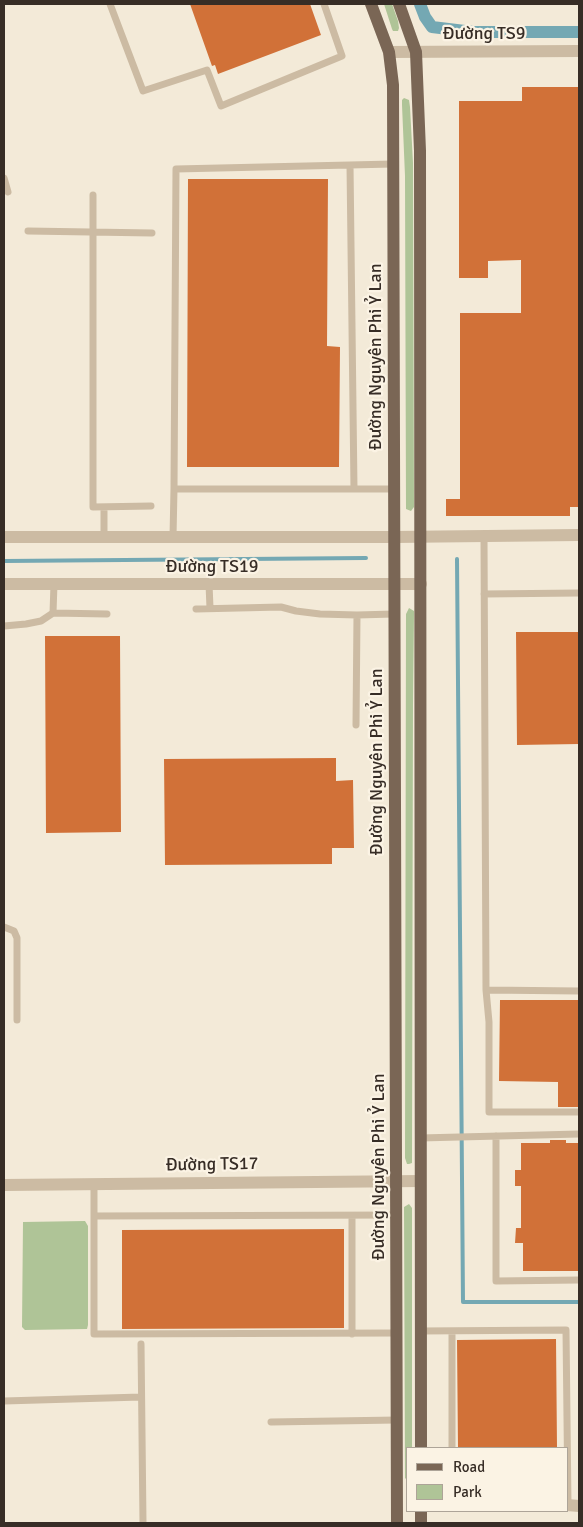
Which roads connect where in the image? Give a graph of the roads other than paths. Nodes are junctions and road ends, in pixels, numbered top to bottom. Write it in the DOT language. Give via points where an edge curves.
graph roads {
  1 [pos="110,4"];
  2 [pos="324,4"];
  3 [pos="371,4"];
  4 [pos="399,4"];
  5 [pos="579,51"];
  6 [pos="389,52"];
  7 [pos="416,52"];
  8 [pos="393,164"];
  9 [pos="350,165"];
  10 [pos="4,178"];
  11 [pos="8,192"];
  12 [pos="93,195"];
  13 [pos="28,231"];
  14 [pos="93,232"];
  15 [pos="152,233"];
  16 [pos="394,488"];
  17 [pos="174,489"];
  18 [pos="354,489"];
  19 [pos="151,506"];
  20 [pos="104,507"];
  21 [pos="579,534"];
  22 [pos="394,536"];
  23 [pos="421,536"];
  24 [pos="484,536"];
  25 [pos="4,537"];
  26 [pos="104,537"];
  27 [pos="173,537"];
  28 [pos="4,584"];
  29 [pos="54,584"];
  30 [pos="209,584"];
  31 [pos="394,584"];
  32 [pos="420,584"];
  33 [pos="579,593"];
  34 [pos="484,594"];
  35 [pos="210,608"];
  36 [pos="196,609"];
  37 [pos="53,612"];
  38 [pos="107,614"];
  39 [pos="394,614"];
  40 [pos="357,615"];
  41 [pos="4,626"];
  42 [pos="356,725"];
  43 [pos="4,927"];
  44 [pos="486,990"];
  45 [pos="579,991"];
  46 [pos="17,1020"];
  47 [pos="579,1112"];
  48 [pos="579,1134"];
  49 [pos="496,1136"];
  50 [pos="420,1138"];
  51 [pos="397,1181"];
  52 [pos="420,1181"];
  53 [pos="94,1184"];
  54 [pos="4,1185"];
  55 [pos="397,1215"];
  56 [pos="94,1216"];
  57 [pos="352,1216"];
  58 [pos="579,1280"];
  59 [pos="420,1331"];
  60 [pos="452,1331"];
  61 [pos="397,1333"];
  62 [pos="352,1334"];
  63 [pos="141,1344"];
  64 [pos="141,1397"];
  65 [pos="4,1401"];
  66 [pos="397,1420"];
  67 [pos="271,1422"];
  68 [pos="421,1447"];
  69 [pos="452,1447"];
  70 [pos="567,1447"];
  71 [pos="568,1486"];
  72 [pos="402,1506"];
  73 [pos="571,1506"];
  74 [pos="143,1523"];
  75 [pos="397,1523"];
  1 -- 2 [label="lane" via="143,91 206,70 221,106 342,56"];
  3 -- 6 [label="main road, Đường Nguyên Phi Ỷ Lan"];
  4 -- 7 [label="main road"];
  5 -- 7 [label="street, Đường TS9"];
  6 -- 7 [label="street, Đường TS9"];
  6 -- 8 [label="main road, Đường Nguyên Phi Ỷ Lan" via="393,85"];
  7 -- 23 [label="main road" via="420,161"];
  8 -- 9 [label="lane"];
  8 -- 16 [label="main road, Đường Nguyên Phi Ỷ Lan"];
  9 -- 17 [label="lane" via="176,170"];
  9 -- 18 [label="lane"];
  10 -- 11 [label="lane"];
  12 -- 14 [label="lane"];
  13 -- 14 [label="lane"];
  14 -- 15 [label="lane"];
  14 -- 20 [label="lane" via="93,507"];
  16 -- 18 [label="lane"];
  16 -- 22 [label="main road, Đường Nguyên Phi Ỷ Lan"];
  17 -- 18 [label="lane"];
  17 -- 27 [label="lane"];
  19 -- 20 [label="lane"];
  20 -- 26 [label="lane"];
  21 -- 24 [label="street"];
  22 -- 23 [label="street"];
  22 -- 27 [label="street"];
  22 -- 31 [label="main road, Đường Nguyên Phi Ỷ Lan"];
  23 -- 24 [label="street"];
  23 -- 32 [label="main road"];
  24 -- 34 [label="lane"];
  25 -- 26 [label="street"];
  26 -- 27 [label="street"];
  28 -- 29 [label="street, Đường TS19"];
  29 -- 30 [label="street, Đường TS19"];
  29 -- 37 [label="lane"];
  30 -- 31 [label="street, Đường TS19"];
  30 -- 35 [label="lane"];
  31 -- 32 [label="street, Đường TS19"];
  31 -- 39 [label="main road, Đường Nguyên Phi Ỷ Lan"];
  32 -- 50 [label="main road"];
  33 -- 34 [label="lane"];
  34 -- 44 [label="lane"];
  35 -- 36 [label="lane"];
  35 -- 40 [label="lane" via="281,608"];
  37 -- 38 [label="lane"];
  37 -- 41 [label="lane" via="41,621"];
  39 -- 40 [label="lane"];
  39 -- 51 [label="main road, Đường Nguyên Phi Ỷ Lan"];
  40 -- 42 [label="lane"];
  43 -- 46 [label="lane" via="14,931 18,938"];
  44 -- 45 [label="lane"];
  44 -- 47 [label="lane" via="489,1112"];
  48 -- 49 [label="lane"];
  49 -- 50 [label="lane"];
  49 -- 58 [label="lane" via="496,1281"];
  50 -- 52 [label="main road"];
  51 -- 52 [label="street, Đường TS17"];
  51 -- 53 [label="street, Đường TS17"];
  51 -- 55 [label="main road, Đường Nguyên Phi Ỷ Lan"];
  52 -- 59 [label="main road"];
  53 -- 54 [label="street, Đường TS17"];
  53 -- 56 [label="lane"];
  55 -- 57 [label="lane"];
  55 -- 61 [label="main road, Đường Nguyên Phi Ỷ Lan"];
  56 -- 57 [label="lane"];
  56 -- 62 [label="lane" via="94,1334"];
  57 -- 62 [label="lane"];
  59 -- 60 [label="lane"];
  59 -- 68 [label="main road"];
  60 -- 69 [label="lane"];
  60 -- 70 [label="lane" via="566,1330"];
  61 -- 62 [label="lane"];
  61 -- 66 [label="main road, Đường Nguyên Phi Ỷ Lan"];
  63 -- 64 [label="lane"];
  64 -- 65 [label="lane"];
  64 -- 74 [label="lane"];
  66 -- 67 [label="lane"];
  66 -- 72 [label="main road, Đường Nguyên Phi Ỷ Lan"];
  71 -- 73 [label="lane"];
  72 -- 75 [label="main road, Đường Nguyên Phi Ỷ Lan"];
}
